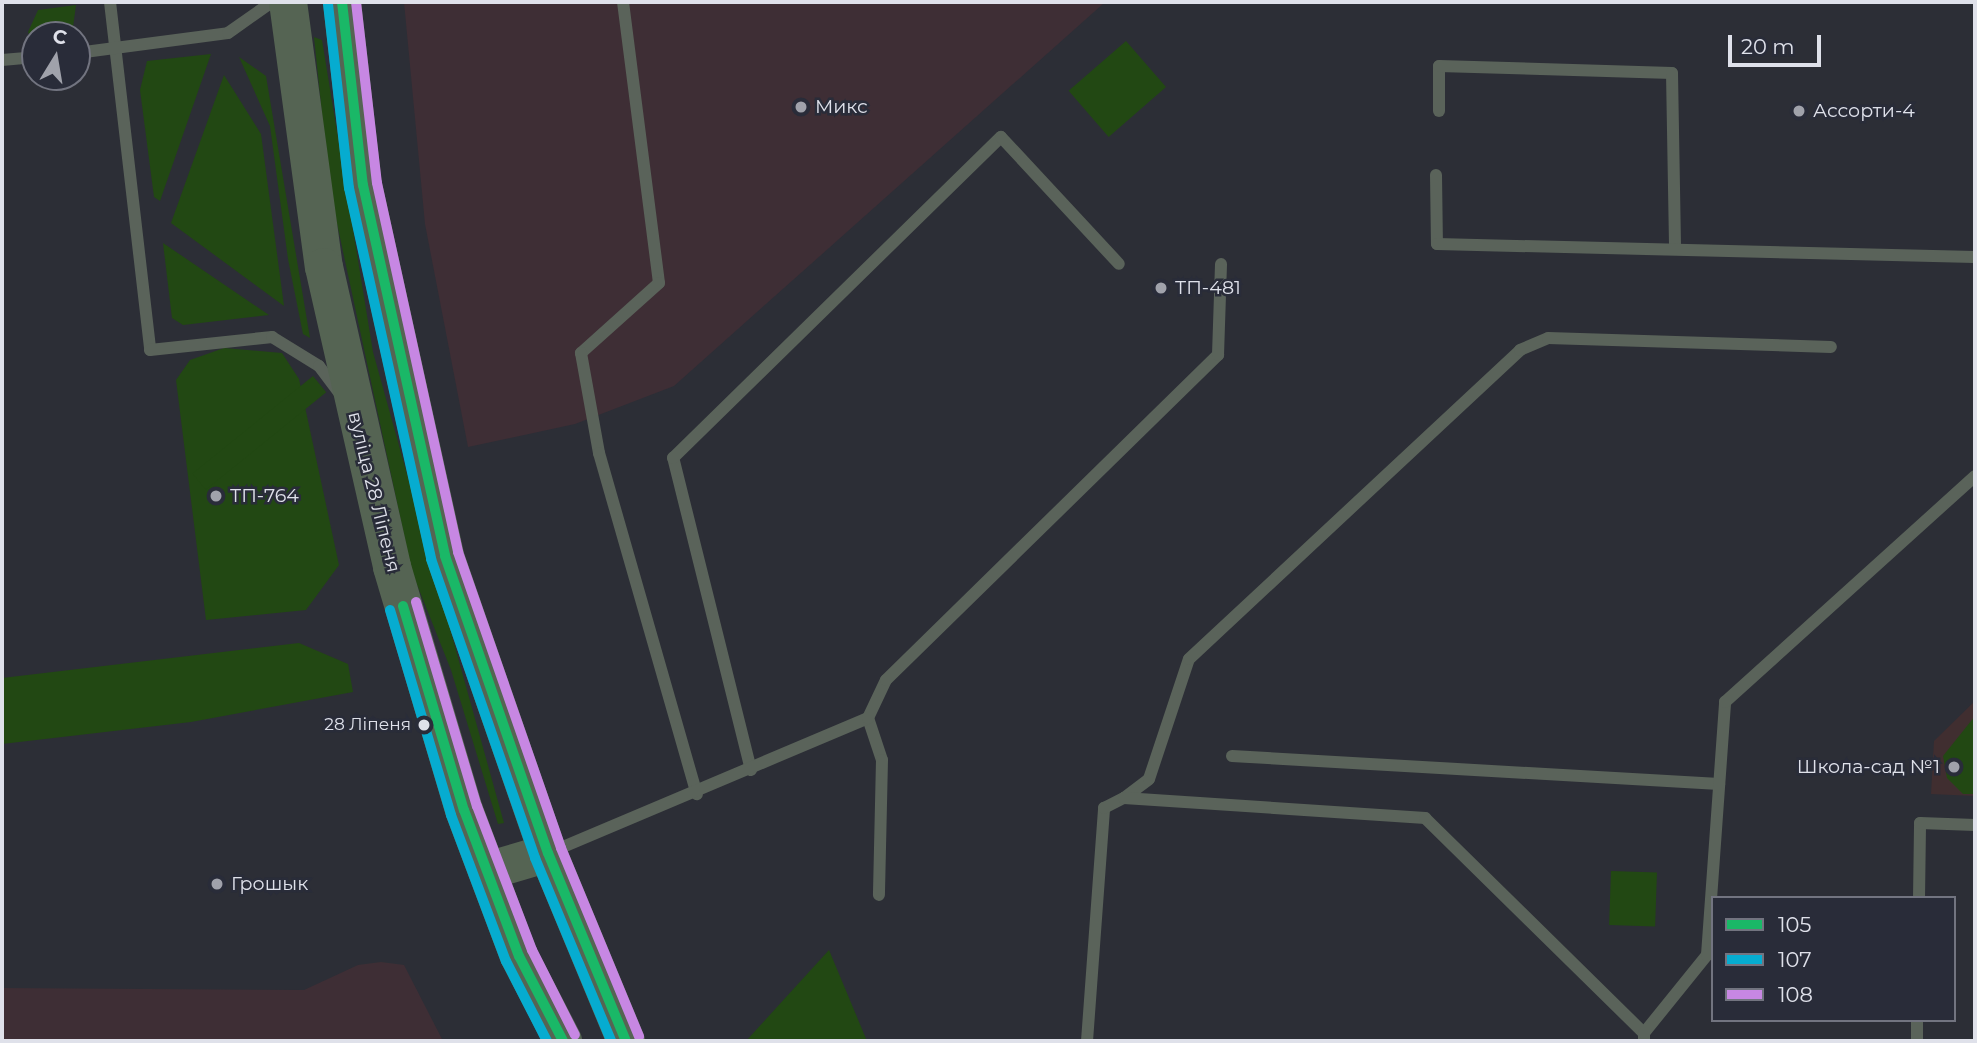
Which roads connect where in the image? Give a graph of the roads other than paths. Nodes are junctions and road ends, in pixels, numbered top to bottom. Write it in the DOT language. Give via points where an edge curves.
graph roads {
  1 [pos="110,2"];
  2 [pos="272,2"];
  3 [pos="288,2"];
  4 [pos="342,2"];
  5 [pos="623,2"];
  6 [pos="115,49"];
  7 [pos="91,52"];
  8 [pos="21,58"];
  9 [pos="2,60"];
  10 [pos="1439,111"];
  11 [pos="1436,174"];
  12 [pos="1675,249"];
  13 [pos="1975,257"];
  14 [pos="1119,264"];
  15 [pos="1222,264"];
  16 [pos="1832,347"];
  17 [pos="354,414"];
  18 [pos="1975,476"];
  19 [pos="868,718"];
  20 [pos="1232,755"];
  21 [pos="751,770"];
  22 [pos="1719,784"];
  23 [pos="697,794"];
  24 [pos="1125,797"];
  25 [pos="1975,825"];
  26 [pos="548,853"];
  27 [pos="487,871"];
  28 [pos="879,895"];
  29 [pos="1711,896"];
  30 [pos="1919,896"];
  31 [pos="1711,898"];
  32 [pos="1917,1022"];
  33 [pos="1644,1037"];
  34 [pos="563,1041"];
  35 [pos="626,1041"];
  36 [pos="1087,1041"];
  37 [pos="1917,1041"];
  1 -- 6 [label="lane"];
  2 -- 6 [label="lane" via="228,33"];
  3 -- 17 [label="main road, вуліца 28 Ліпеня" via="324,267"];
  4 -- 26 [label="main road" via="363,185 397,359 445,556"];
  5 -- 23 [label="lane" via="659,283 581,353 600,453"];
  6 -- 7 [label="lane"];
  6 -- 17 [label="lane" via="150,350 272,337 319,366"];
  8 -- 9 [label="lane"];
  10 -- 12 [label="lane" via="1439,66 1672,73"];
  11 -- 12 [label="lane" via="1437,244"];
  12 -- 13 [label="lane"];
  14 -- 21 [label="lane" via="1001,137 673,458"];
  15 -- 19 [label="lane" via="1218,355 886,680"];
  16 -- 24 [label="lane" via="1548,338 1520,350 1189,659 1149,779"];
  17 -- 27 [label="main road, вуліца 28 Ліпеня" via="431,706"];
  18 -- 22 [label="lane" via="1725,702"];
  19 -- 21 [label="lane"];
  19 -- 28 [label="lane" via="882,760"];
  20 -- 22 [label="lane"];
  21 -- 23 [label="lane"];
  22 -- 29 [label="lane"];
  23 -- 26 [label="lane"];
  24 -- 33 [label="lane" via="1425,818"];
  24 -- 36 [label="lane" via="1104,808"];
  25 -- 30 [label="lane" via="1920,823"];
  26 -- 27 [label="main road"];
  26 -- 35 [label="main road"];
  27 -- 34 [label="main road, вуліца 28 Ліпеня" via="519,956"];
  31 -- 33 [label="lane" via="1707,955"];
  32 -- 37 [label="lane"];
}
